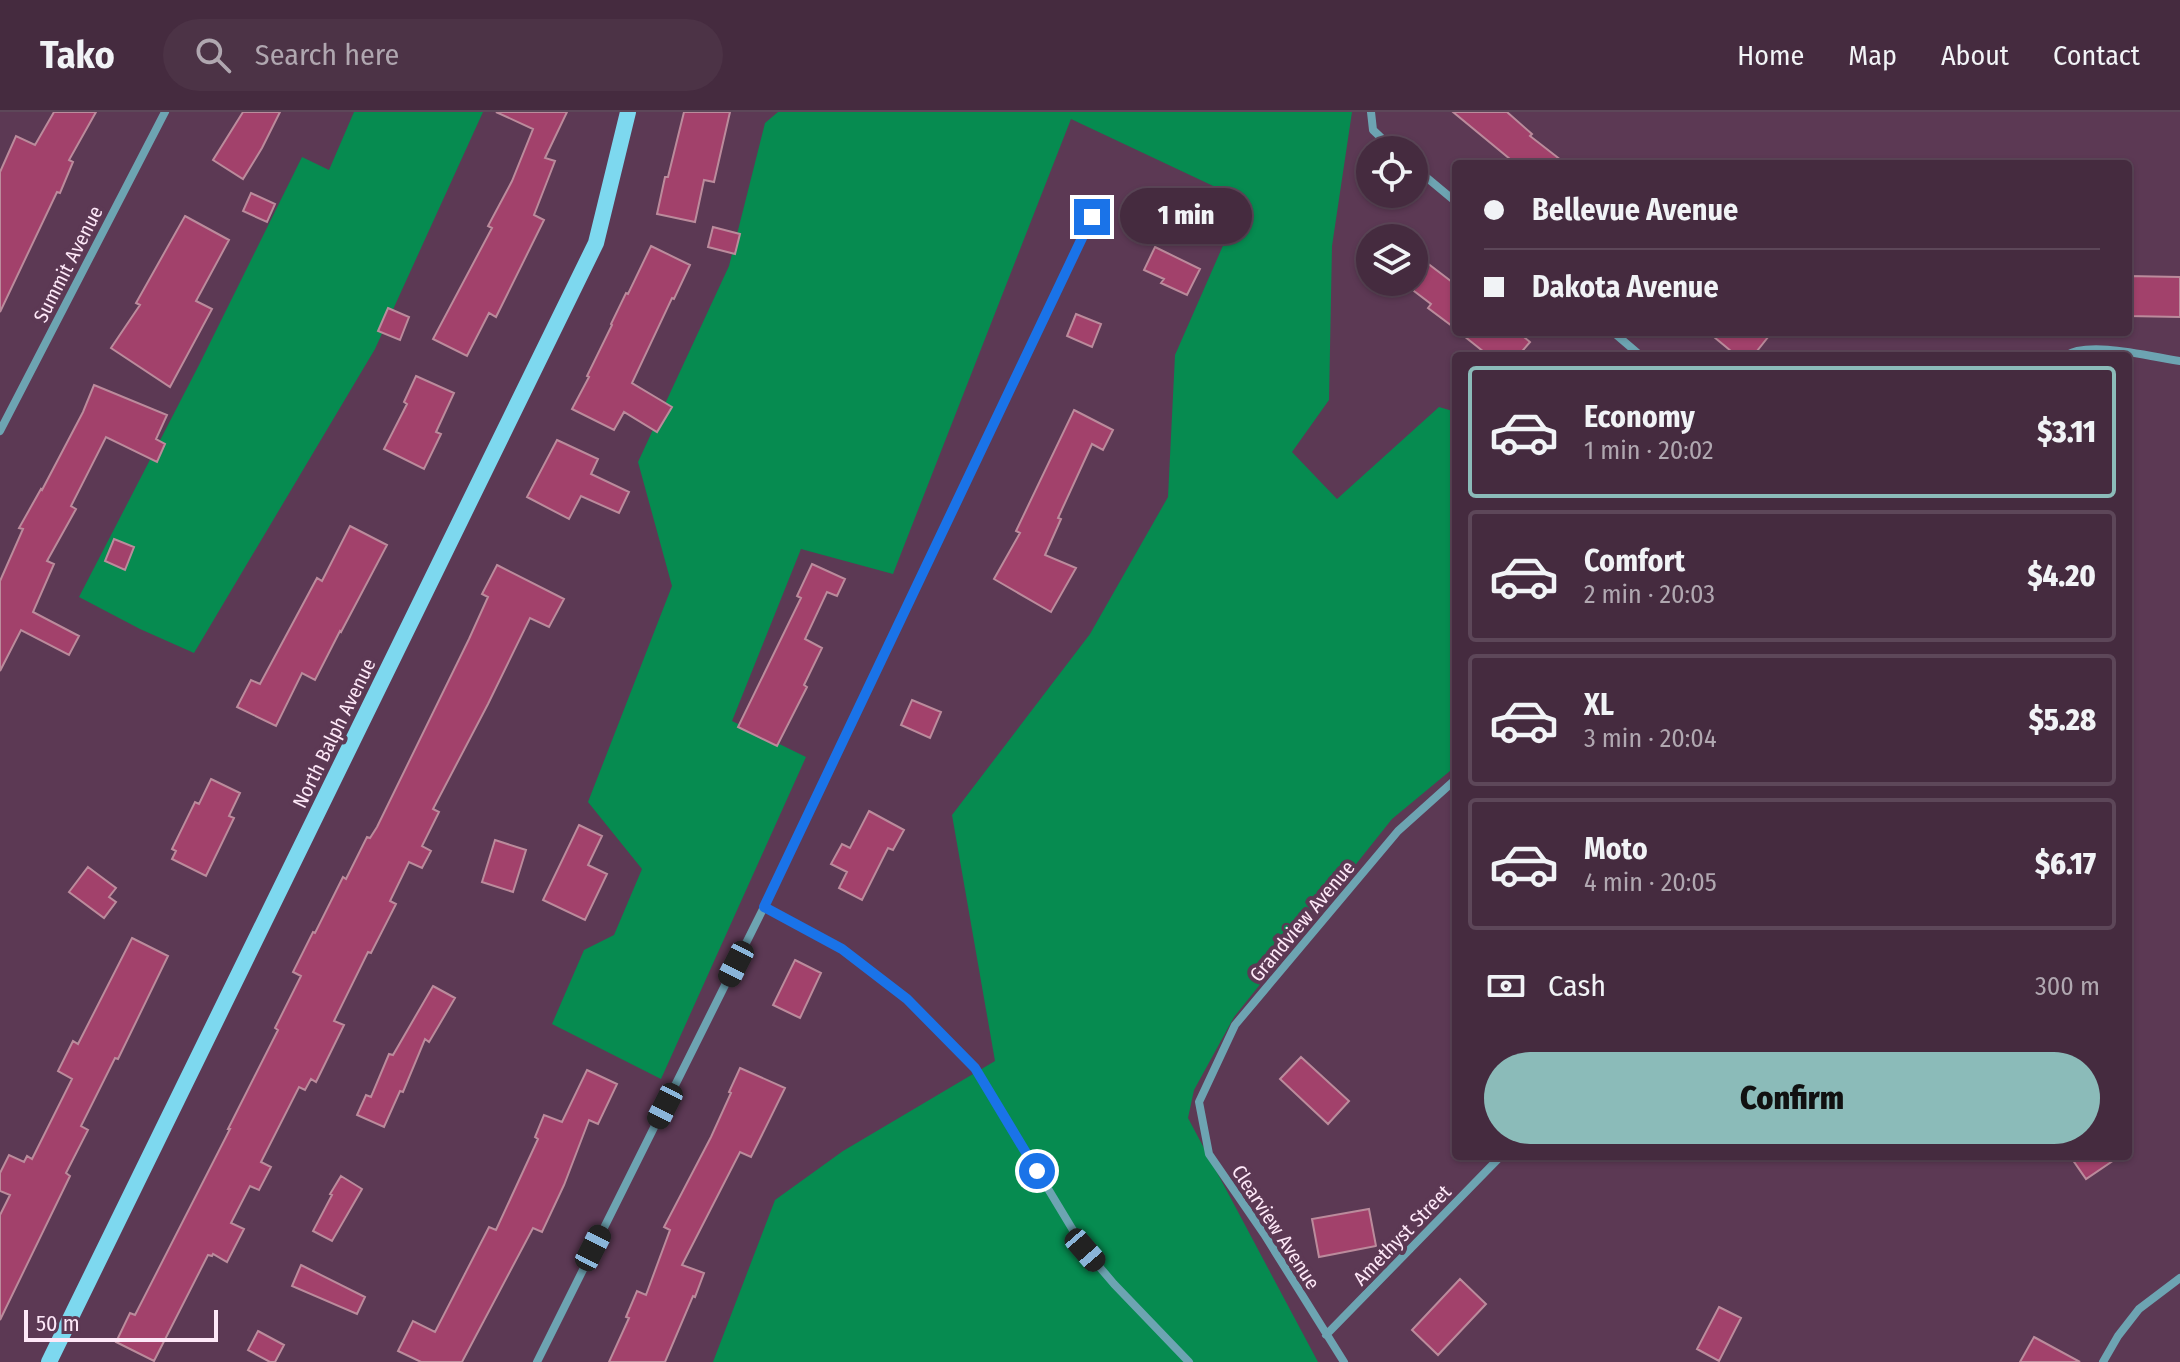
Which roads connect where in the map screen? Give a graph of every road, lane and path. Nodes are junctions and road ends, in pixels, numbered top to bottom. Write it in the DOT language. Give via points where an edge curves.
graph roads {
  1 [pos="165,112"];
  2 [pos="628,112"];
  3 [pos="1371,112"];
  4 [pos="1379,136"];
  5 [pos="1428,179"];
  6 [pos="1452,199"];
  7 [pos="1092,217"];
  8 [pos="1618,336"];
  9 [pos="1636,352"];
  10 [pos="2072,352"];
  11 [pos="2128,352"];
  12 [pos="2132,353"];
  13 [pos="2180,361"];
  14 [pos="0,431"];
  15 [pos="1452,783"];
  16 [pos="764,907"];
  17 [pos="1199,1102"];
  18 [pos="1497,1160"];
  19 [pos="2180,1278"];
  20 [pos="1326,1335"];
  21 [pos="49,1362"];
  22 [pos="537,1362"];
  23 [pos="1189,1362"];
  24 [pos="1344,1362"];
  25 [pos="2103,1362"];
  1 -- 14 [label="street, Summit Avenue"];
  2 -- 21 [label="street, North Balph Avenue" via="596,243"];
  3 -- 4 [label="street"];
  5 -- 6 [label="street"];
  7 -- 16 [label="street"];
  8 -- 9 [label="street"];
  10 -- 11 [label="street"];
  12 -- 13 [label="street"];
  15 -- 17 [label="street, Grandview Avenue" via="1398,831 1235,1025"];
  16 -- 22 [label="street"];
  16 -- 23 [label="street" via="842,949 907,999 975,1068 1085,1250"];
  17 -- 20 [label="street, Clearview Avenue" via="1209,1154"];
  18 -- 20 [label="street, Amethyst Street"];
  19 -- 25 [label="street" via="2139,1309"];
  20 -- 24 [label="street, Clearview Avenue"];
}
